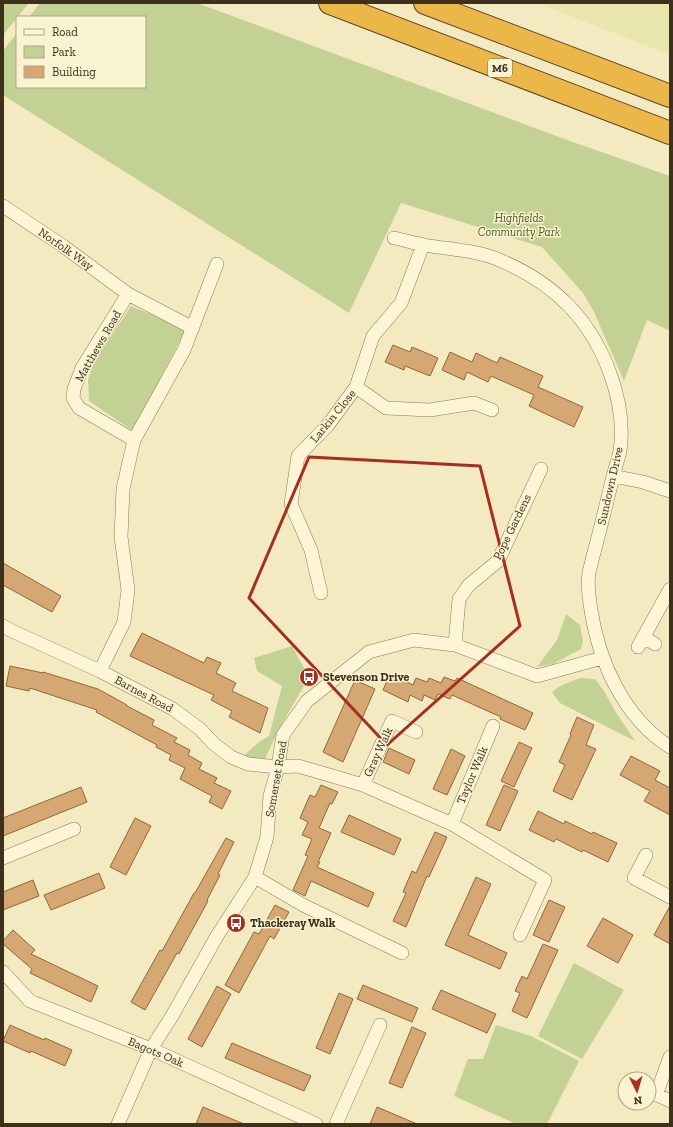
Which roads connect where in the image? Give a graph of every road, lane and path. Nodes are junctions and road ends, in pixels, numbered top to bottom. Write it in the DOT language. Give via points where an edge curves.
graph roads {
  1 [pos="330,3"];
  2 [pos="425,3"];
  3 [pos="670,96"];
  4 [pos="670,133"];
  5 [pos="3,206"];
  6 [pos="394,238"];
  7 [pos="423,245"];
  8 [pos="217,264"];
  9 [pos="128,294"];
  10 [pos="193,328"];
  11 [pos="356,387"];
  12 [pos="492,410"];
  13 [pos="134,440"];
  14 [pos="541,469"];
  15 [pos="613,476"];
  16 [pos="670,491"];
  17 [pos="670,589"];
  18 [pos="321,593"];
  19 [pos="3,626"];
  20 [pos="455,644"];
  21 [pos="654,644"];
  22 [pos="602,658"];
  23 [pos="100,671"];
  24 [pos="493,726"];
  25 [pos="416,732"];
  26 [pos="670,747"];
  27 [pos="278,767"];
  28 [pos="363,785"];
  29 [pos="452,824"];
  30 [pos="74,829"];
  31 [pos="646,855"];
  32 [pos="3,858"];
  33 [pos="255,877"];
  34 [pos="670,897"];
  35 [pos="520,935"];
  36 [pos="402,952"];
  37 [pos="3,972"];
  38 [pos="380,1025"];
  39 [pos="151,1049"];
  40 [pos="670,1057"];
  41 [pos="657,1083"];
  42 [pos="657,1095"];
  43 [pos="670,1101"];
  44 [pos="118,1124"];
  45 [pos="316,1124"];
  46 [pos="336,1124"];
  1 -- 4 [label="highway, M6"];
  2 -- 3 [label="highway"];
  5 -- 9 [label="street, Norfolk Way"];
  6 -- 7 [label="street, Sundown Drive"];
  7 -- 11 [label="street, Larkin Close" via="401,303 374,336"];
  7 -- 15 [label="street, Sundown Drive" via="495,258 520,269 545,285 570,308 594,339 610,372 621,429 620,452"];
  8 -- 10 [label="street"];
  9 -- 10 [label="street"];
  9 -- 13 [label="street, Matthews Road" via="82,368 73,398 79,408"];
  10 -- 13 [label="street" via="184,350"];
  11 -- 12 [label="street" via="386,408 430,410 474,402"];
  11 -- 18 [label="street, Larkin Close" via="328,425 298,456 291,504 311,550"];
  13 -- 23 [label="street" via="123,488 121,537 128,590 124,622"];
  14 -- 20 [label="street, Pope Gardens" via="498,561 469,585 459,599"];
  15 -- 16 [label="street"];
  15 -- 22 [label="street, Sundown Drive" via="589,574 594,627"];
  17 -- 21 [label="street" via="640,642"];
  19 -- 23 [label="street, Barnes Road"];
  20 -- 22 [label="street, Somerset Road" via="537,676"];
  20 -- 27 [label="street, Somerset Road" via="414,640 369,652 307,701 283,735"];
  22 -- 26 [label="street, Sundown Drive" via="618,692 634,715"];
  23 -- 27 [label="street, Barnes Road" via="173,709 231,757 248,764"];
  24 -- 29 [label="street, Taylor Walk"];
  25 -- 28 [label="street, Gray Walk" via="392,721"];
  27 -- 28 [label="street" via="298,766"];
  27 -- 33 [label="street, Somerset Road" via="270,796 267,837"];
  28 -- 29 [label="street"];
  29 -- 35 [label="street" via="545,880"];
  30 -- 32 [label="street"];
  31 -- 34 [label="street" via="634,878"];
  33 -- 36 [label="street" via="303,905"];
  33 -- 39 [label="street, Somerset Road"];
  37 -- 39 [label="street, Bagots Oak" via="30,1001"];
  38 -- 46 [label="street"];
  39 -- 44 [label="street, Somerset Road"];
  39 -- 45 [label="street, Bagots Oak"];
  40 -- 41 [label="street"];
  42 -- 43 [label="street"];
}
